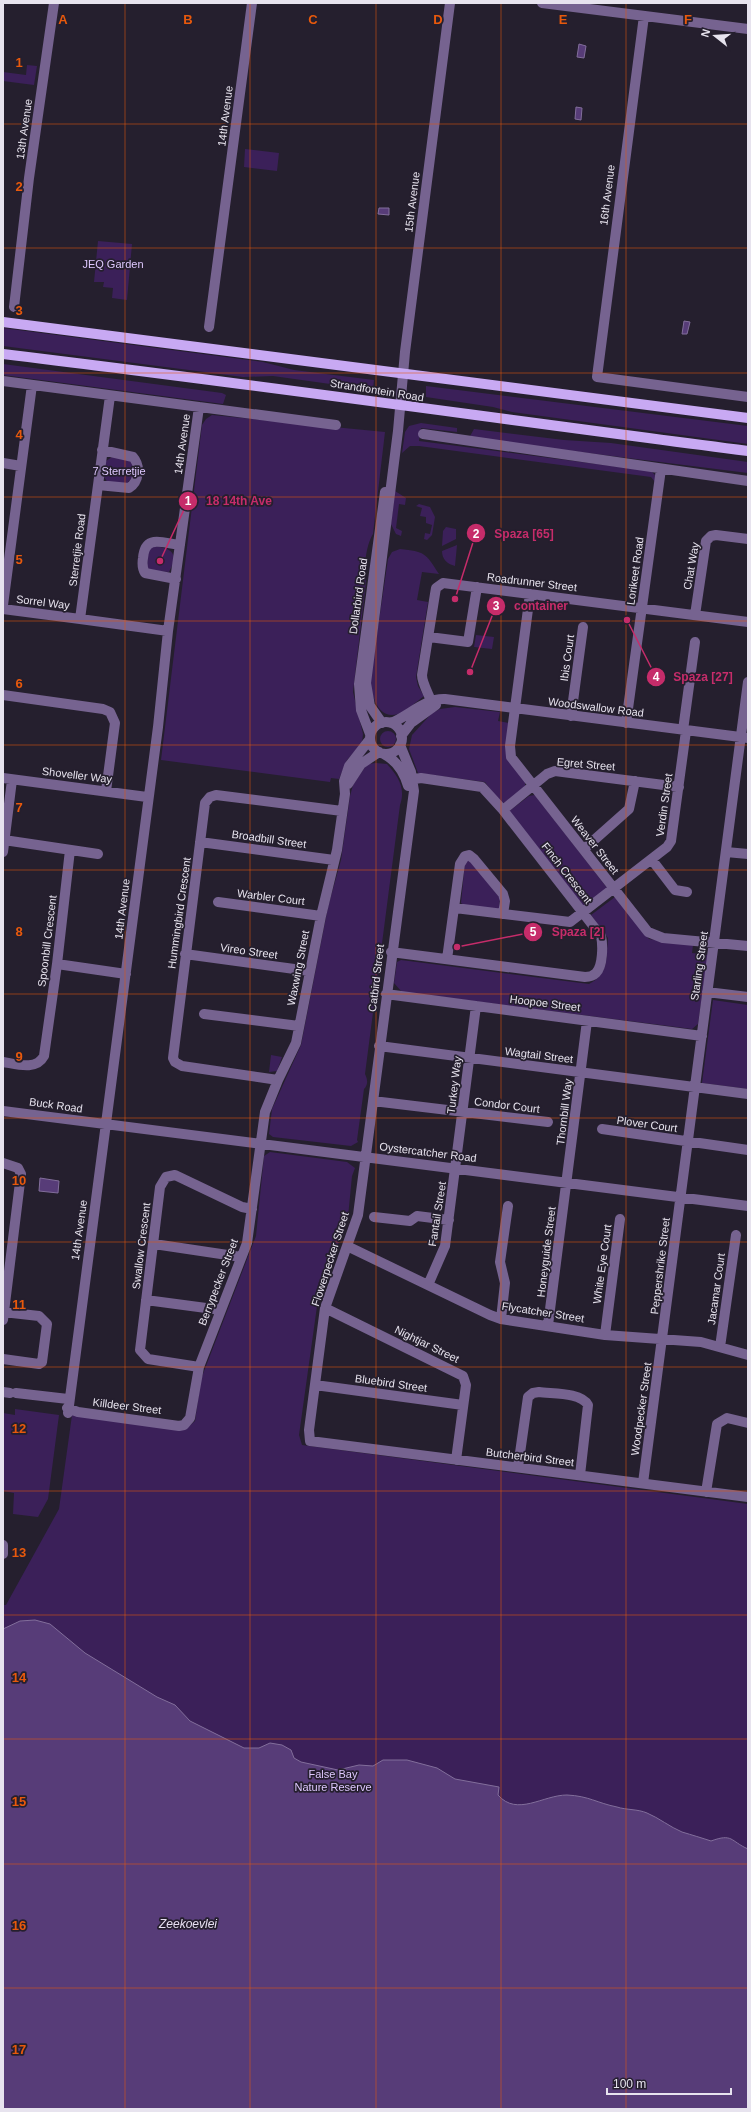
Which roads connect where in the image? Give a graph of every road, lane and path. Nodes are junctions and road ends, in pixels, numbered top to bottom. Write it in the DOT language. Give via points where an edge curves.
graph roads {
  1 [pos="54,3"];
  2 [pos="252,3"];
  3 [pos="450,3"];
  4 [pos="542,3"];
  5 [pos="644,16"];
  6 [pos="748,29"];
  7 [pos="14,307"];
  8 [pos="3,322"];
  9 [pos="209,327"];
  10 [pos="3,354"];
  11 [pos="403,375"];
  12 [pos="3,381"];
  13 [pos="32,385"];
  14 [pos="110,396"];
  15 [pos="748,397"];
  16 [pos="400,405"];
  17 [pos="199,407"];
  18 [pos="748,418"];
  19 [pos="336,425"];
  20 [pos="423,434"];
  21 [pos="102,450"];
  22 [pos="748,451"];
  23 [pos="394,460"];
  24 [pos="3,463"];
  25 [pos="21,466"];
  26 [pos="661,469"];
  27 [pos="748,481"];
  28 [pos="98,485"];
  29 [pos="748,539"];
  30 [pos="180,545"];
  31 [pos="176,580"];
  32 [pos="477,587"];
  33 [pos="530,594"];
  34 [pos="3,604"];
  35 [pos="642,608"];
  36 [pos="3,609"];
  37 [pos="696,615"];
  38 [pos="80,619"];
  39 [pos="748,622"];
  40 [pos="583,627"];
  41 [pos="168,631"];
  42 [pos="429,637"];
  43 [pos="696,642"];
  44 [pos="748,682"];
  45 [pos="3,695"];
  46 [pos="432,703"];
  47 [pos="515,709"];
  48 [pos="571,716"];
  49 [pos="387,723"];
  50 [pos="626,723"];
  51 [pos="685,730"];
  52 [pos="370,737"];
  53 [pos="744,738"];
  54 [pos="401,741"];
  55 [pos="382,753"];
  56 [pos="7,779"];
  57 [pos="410,780"];
  58 [pos="635,781"];
  59 [pos="534,786"];
  60 [pos="679,787"];
  61 [pos="106,791"];
  62 [pos="345,794"];
  63 [pos="148,797"];
  64 [pos="503,810"];
  65 [pos="342,811"];
  66 [pos="4,840"];
  67 [pos="200,842"];
  68 [pos="584,849"];
  69 [pos="70,850"];
  70 [pos="3,852"];
  71 [pos="726,852"];
  72 [pos="98,854"];
  73 [pos="748,854"];
  74 [pos="334,860"];
  75 [pos="652,860"];
  76 [pos="615,889"];
  77 [pos="687,892"];
  78 [pos="218,902"];
  79 [pos="455,908"];
  80 [pos="582,913"];
  81 [pos="503,914"];
  82 [pos="320,916"];
  83 [pos="715,942"];
  84 [pos="748,946"];
  85 [pos="391,952"];
  86 [pos="185,954"];
  87 [pos="448,959"];
  88 [pos="57,964"];
  89 [pos="309,971"];
  90 [pos="126,974"];
  91 [pos="708,992"];
  92 [pos="386,994"];
  93 [pos="748,997"];
  94 [pos="476,1006"];
  95 [pos="204,1014"];
  96 [pos="587,1021"];
  97 [pos="299,1026"];
  98 [pos="702,1036"];
  99 [pos="379,1046"];
  100 [pos="470,1058"];
  101 [pos="3,1062"];
  102 [pos="581,1072"];
  103 [pos="278,1080"];
  104 [pos="695,1087"];
  105 [pos="748,1094"];
  106 [pos="373,1101"];
  107 [pos="3,1110"];
  108 [pos="463,1112"];
  109 [pos="548,1122"];
  110 [pos="106,1124"];
  111 [pos="602,1129"];
  112 [pos="688,1142"];
  113 [pos="261,1143"];
  114 [pos="748,1150"];
  115 [pos="366,1157"];
  116 [pos="3,1163"];
  117 [pos="456,1167"];
  118 [pos="567,1182"];
  119 [pos="680,1197"];
  120 [pos="508,1206"];
  121 [pos="748,1206"];
  122 [pos="252,1209"];
  123 [pos="374,1217"];
  124 [pos="620,1219"];
  125 [pos="449,1220"];
  126 [pos="736,1235"];
  127 [pos="8,1240"];
  128 [pos="154,1244"];
  129 [pos="347,1246"];
  130 [pos="241,1257"];
  131 [pos="428,1285"];
  132 [pos="146,1300"];
  133 [pos="325,1308"];
  134 [pos="221,1310"];
  135 [pos="3,1314"];
  136 [pos="501,1318"];
  137 [pos="548,1325"];
  138 [pos="605,1335"];
  139 [pos="663,1339"];
  140 [pos="720,1347"];
  141 [pos="748,1355"];
  142 [pos="3,1359"];
  143 [pos="199,1367"];
  144 [pos="315,1385"];
  145 [pos="10,1392"];
  146 [pos="463,1405"];
  147 [pos="68,1407"];
  148 [pos="748,1424"];
  149 [pos="184,1425"];
  150 [pos="310,1441"];
  151 [pos="456,1460"];
  152 [pos="518,1467"];
  153 [pos="580,1475"];
  154 [pos="643,1483"];
  155 [pos="706,1492"];
  156 [pos="748,1497"];
  1 -- 7 [label="street, 13th Avenue"];
  2 -- 9 [label="street, 14th Avenue"];
  3 -- 11 [label="street, 15th Avenue"];
  4 -- 5 [label="street"];
  5 -- 6 [label="street"];
  5 -- 15 [label="street, 16th Avenue" via="597,377"];
  8 -- 11 [label="main road, Strandfontein Road"];
  10 -- 16 [label="main road, Strandfontein Road"];
  11 -- 16 [label="street, 15th Avenue"];
  11 -- 18 [label="main road, Strandfontein Road"];
  12 -- 13 [label="street"];
  13 -- 14 [label="street"];
  13 -- 25 [label="street, Sorrel Way"];
  14 -- 17 [label="street"];
  14 -- 21 [label="street, Sterretjie Road"];
  16 -- 22 [label="main road, Strandfontein Road"];
  16 -- 23 [label="street, Dollarbird Road"];
  17 -- 19 [label="street"];
  17 -- 30 [label="street, 14th Avenue"];
  20 -- 26 [label="street"];
  21 -- 28 [label="street, Sterretjie Road"];
  21 -- 28 [label="street" via="133,457 138,464 137,478 134,485 129,488"];
  23 -- 49 [label="street, Dollarbird Road" via="366,683 370,706"];
  23 -- 52 [label="street, Dollarbird Road" via="382,508 359,684 361,710"];
  24 -- 25 [label="street"];
  25 -- 34 [label="street, Sorrel Way"];
  26 -- 27 [label="street"];
  26 -- 35 [label="street, Lorikeet Road"];
  28 -- 38 [label="street, Sterretjie Road"];
  29 -- 37 [label="street, Chat Way" via="716,535 706,541"];
  30 -- 31 [label="street, 14th Avenue"];
  30 -- 31 [label="street" via="152,542 144,549 142,567 145,573"];
  31 -- 41 [label="street, 14th Avenue"];
  32 -- 33 [label="street, Roadrunner Street"];
  32 -- 42 [label="street, Roadrunner Street" via="449,583 440,585 435,594"];
  32 -- 42 [label="street" via="468,642"];
  33 -- 35 [label="street, Roadrunner Street"];
  33 -- 47 [label="street, Weaver Street"];
  35 -- 37 [label="street, Roadrunner Street"];
  35 -- 50 [label="street, Lorikeet Road"];
  36 -- 38 [label="street, Sorrel Way"];
  37 -- 39 [label="street, Roadrunner Street"];
  38 -- 41 [label="street"];
  40 -- 48 [label="street, Ibis Court"];
  41 -- 63 [label="street, 14th Avenue"];
  42 -- 46 [label="street, Roadrunner Street" via="422,678"];
  43 -- 51 [label="street, Verdin Street"];
  44 -- 53 [label="street, Starling Street"];
  45 -- 61 [label="street" via="103,708 110,712 115,723"];
  46 -- 47 [label="street, Woodswallow Road" via="449,700"];
  46 -- 49 [label="street, Woodswallow Road"];
  46 -- 54 [label="street, Woodswallow Road" via="411,723"];
  47 -- 48 [label="street, Woodswallow Road"];
  47 -- 59 [label="street, Weaver Street" via="511,757"];
  48 -- 50 [label="street, Woodswallow Road"];
  49 -- 52 [label="street" via="375,727"];
  49 -- 54 [label="street" via="398,728"];
  50 -- 51 [label="street, Woodswallow Road"];
  51 -- 53 [label="street, Woodswallow Road"];
  51 -- 60 [label="street, Verdin Street"];
  52 -- 55 [label="street" via="373,747"];
  52 -- 62 [label="street, Waxwing Street" via="349,766 344,781"];
  53 -- 71 [label="street, Starling Street"];
  54 -- 55 [label="street" via="392,753"];
  54 -- 57 [label="street, Catbird Street"];
  55 -- 57 [label="street, Catbird Street" via="394,759"];
  55 -- 62 [label="street, Waxwing Street" via="366,759 356,769"];
  56 -- 61 [label="street, Shoveller Way"];
  56 -- 66 [label="street"];
  57 -- 64 [label="street, Finch Crescent" via="421,778 477,785 482,787"];
  57 -- 85 [label="street, Catbird Street" via="412,803"];
  58 -- 59 [label="street, Egret Street" via="555,771 547,774"];
  58 -- 60 [label="street, Egret Street"];
  58 -- 68 [label="street" via="633,800 629,809"];
  59 -- 64 [label="street, Egret Street"];
  59 -- 68 [label="street, Weaver Street"];
  60 -- 75 [label="street, Verdin Street" via="671,842"];
  61 -- 63 [label="street, Shoveller Way"];
  62 -- 65 [label="street, Waxwing Street"];
  63 -- 90 [label="street, 14th Avenue"];
  64 -- 80 [label="street, Finch Crescent"];
  65 -- 67 [label="street, Hummingbird Crescent" via="213,796 205,803"];
  65 -- 74 [label="street, Waxwing Street"];
  66 -- 69 [label="street"];
  66 -- 70 [label="street"];
  67 -- 74 [label="street, Broadbill Street"];
  67 -- 86 [label="street, Hummingbird Crescent"];
  68 -- 76 [label="street, Weaver Street"];
  69 -- 72 [label="street"];
  69 -- 88 [label="street, Spoonbill Crescent"];
  71 -- 73 [label="street"];
  71 -- 83 [label="street, Starling Street"];
  74 -- 82 [label="street, Waxwing Street"];
  75 -- 76 [label="street, Verdin Street"];
  75 -- 77 [label="street" via="675,890"];
  76 -- 80 [label="street, Verdin Street"];
  76 -- 83 [label="street, Weaver Street" via="652,934 679,940"];
  78 -- 82 [label="street, Warbler Court"];
  79 -- 81 [label="street, Verdin Street"];
  79 -- 81 [label="street" via="460,864 463,857 469,855 503,894"];
  79 -- 87 [label="street"];
  80 -- 81 [label="street, Verdin Street" via="567,923"];
  80 -- 87 [label="street, Finch Crescent" via="601,936 602,942 599,969 591,976"];
  82 -- 89 [label="street, Waxwing Street"];
  83 -- 84 [label="street, Weaver Street"];
  83 -- 91 [label="street, Starling Street"];
  85 -- 87 [label="street, Finch Crescent"];
  85 -- 92 [label="street, Catbird Street"];
  86 -- 89 [label="street, Vireo Street"];
  86 -- 103 [label="street, Hummingbird Crescent" via="172,1053 175,1062 182,1066"];
  88 -- 90 [label="street"];
  88 -- 101 [label="street, Spoonbill Crescent" via="42,1059 33,1065"];
  89 -- 97 [label="street, Waxwing Street"];
  90 -- 110 [label="street, 14th Avenue"];
  91 -- 93 [label="street"];
  91 -- 98 [label="street, Starling Street"];
  92 -- 94 [label="street, Hoopoe Street"];
  92 -- 99 [label="street, Catbird Street"];
  94 -- 96 [label="street, Hoopoe Street"];
  94 -- 100 [label="street, Turkey Way"];
  95 -- 97 [label="street"];
  96 -- 98 [label="street, Hoopoe Street"];
  96 -- 102 [label="street, Thornbill Way"];
  97 -- 103 [label="street, Waxwing Street" via="293,1050"];
  98 -- 104 [label="street, Starling Street"];
  99 -- 100 [label="street, Wagtail Street"];
  99 -- 106 [label="street, Catbird Street"];
  100 -- 102 [label="street, Wagtail Street"];
  100 -- 108 [label="street, Turkey Way"];
  102 -- 104 [label="street, Wagtail Street"];
  102 -- 118 [label="street, Thornbill Way"];
  103 -- 113 [label="street, Waxwing Street" via="265,1112"];
  104 -- 105 [label="street, Wagtail Street"];
  104 -- 112 [label="street, Starling Street"];
  106 -- 108 [label="street, Condor Court"];
  106 -- 115 [label="street, Catbird Street"];
  107 -- 110 [label="street, Buck Road"];
  108 -- 109 [label="street, Condor Court"];
  108 -- 117 [label="street, Turkey Way"];
  110 -- 113 [label="street, Oystercatcher Road"];
  110 -- 147 [label="street, 14th Avenue"];
  111 -- 112 [label="street, Plover Court"];
  112 -- 114 [label="street, Plover Court"];
  112 -- 119 [label="street, Starling Street"];
  113 -- 115 [label="street, Oystercatcher Road"];
  113 -- 122 [label="street, Berrypecker Street"];
  115 -- 117 [label="street, Oystercatcher Road"];
  115 -- 129 [label="street, Flowerpecker Street" via="358,1215"];
  116 -- 127 [label="street" via="18,1168 21,1174"];
  117 -- 118 [label="street, Oystercatcher Road"];
  117 -- 125 [label="street, Fantail Street"];
  118 -- 119 [label="street, Oystercatcher Road"];
  118 -- 137 [label="street, Honeyguide Street"];
  119 -- 121 [label="street, Oystercatcher Road"];
  119 -- 139 [label="street, Peppershrike Street"];
  120 -- 136 [label="street" via="500,1262 505,1283"];
  122 -- 128 [label="street, Swallow Crescent" via="242,1208 179,1177 169,1176 163,1180 160,1187"];
  122 -- 130 [label="street, Berrypecker Street" via="247,1243"];
  123 -- 125 [label="street" via="410,1221 417,1216"];
  124 -- 138 [label="street, White Eye Court"];
  125 -- 131 [label="street, Fantail Street" via="446,1246"];
  126 -- 140 [label="street, Jacamar Court"];
  127 -- 135 [label="street"];
  128 -- 130 [label="street"];
  128 -- 132 [label="street, Swallow Crescent"];
  129 -- 131 [label="street, Flycatcher Street"];
  129 -- 133 [label="street, Flowerpecker Street"];
  130 -- 134 [label="street, Berrypecker Street"];
  131 -- 136 [label="street, Flycatcher Street"];
  132 -- 134 [label="street"];
  132 -- 143 [label="street, Swallow Crescent" via="140,1345 142,1354 148,1359"];
  133 -- 144 [label="street, Flowerpecker Street"];
  133 -- 146 [label="street, Nightjar Street" via="459,1373 466,1385"];
  134 -- 143 [label="street, Berrypecker Street"];
  135 -- 142 [label="street" via="39,1316 47,1324 42,1362 39,1364"];
  136 -- 137 [label="street, Flycatcher Street"];
  137 -- 138 [label="street, Flycatcher Street"];
  138 -- 139 [label="street, Flycatcher Street"];
  139 -- 140 [label="street, Flycatcher Street" via="701,1342"];
  139 -- 154 [label="street, Woodpecker Street"];
  140 -- 141 [label="street, Flycatcher Street"];
  143 -- 149 [label="street, Berrypecker Street" via="190,1418"];
  144 -- 146 [label="street, Bluebird Street"];
  144 -- 150 [label="street, Flowerpecker Street"];
  145 -- 147 [label="street, Killdeer Street"];
  146 -- 151 [label="street, Nightjar Street"];
  147 -- 149 [label="street, Killdeer Street" via="78,1412"];
  148 -- 155 [label="street" via="724,1418 717,1424"];
  150 -- 151 [label="street, Butcherbird Street"];
  151 -- 152 [label="street, Butcherbird Street"];
  152 -- 153 [label="street, Butcherbird Street"];
  152 -- 153 [label="street" via="528,1397 533,1392 539,1392 579,1397 588,1405"];
  153 -- 154 [label="street, Butcherbird Street"];
  154 -- 155 [label="street, Butcherbird Street"];
  155 -- 156 [label="street, Butcherbird Street"];
}
